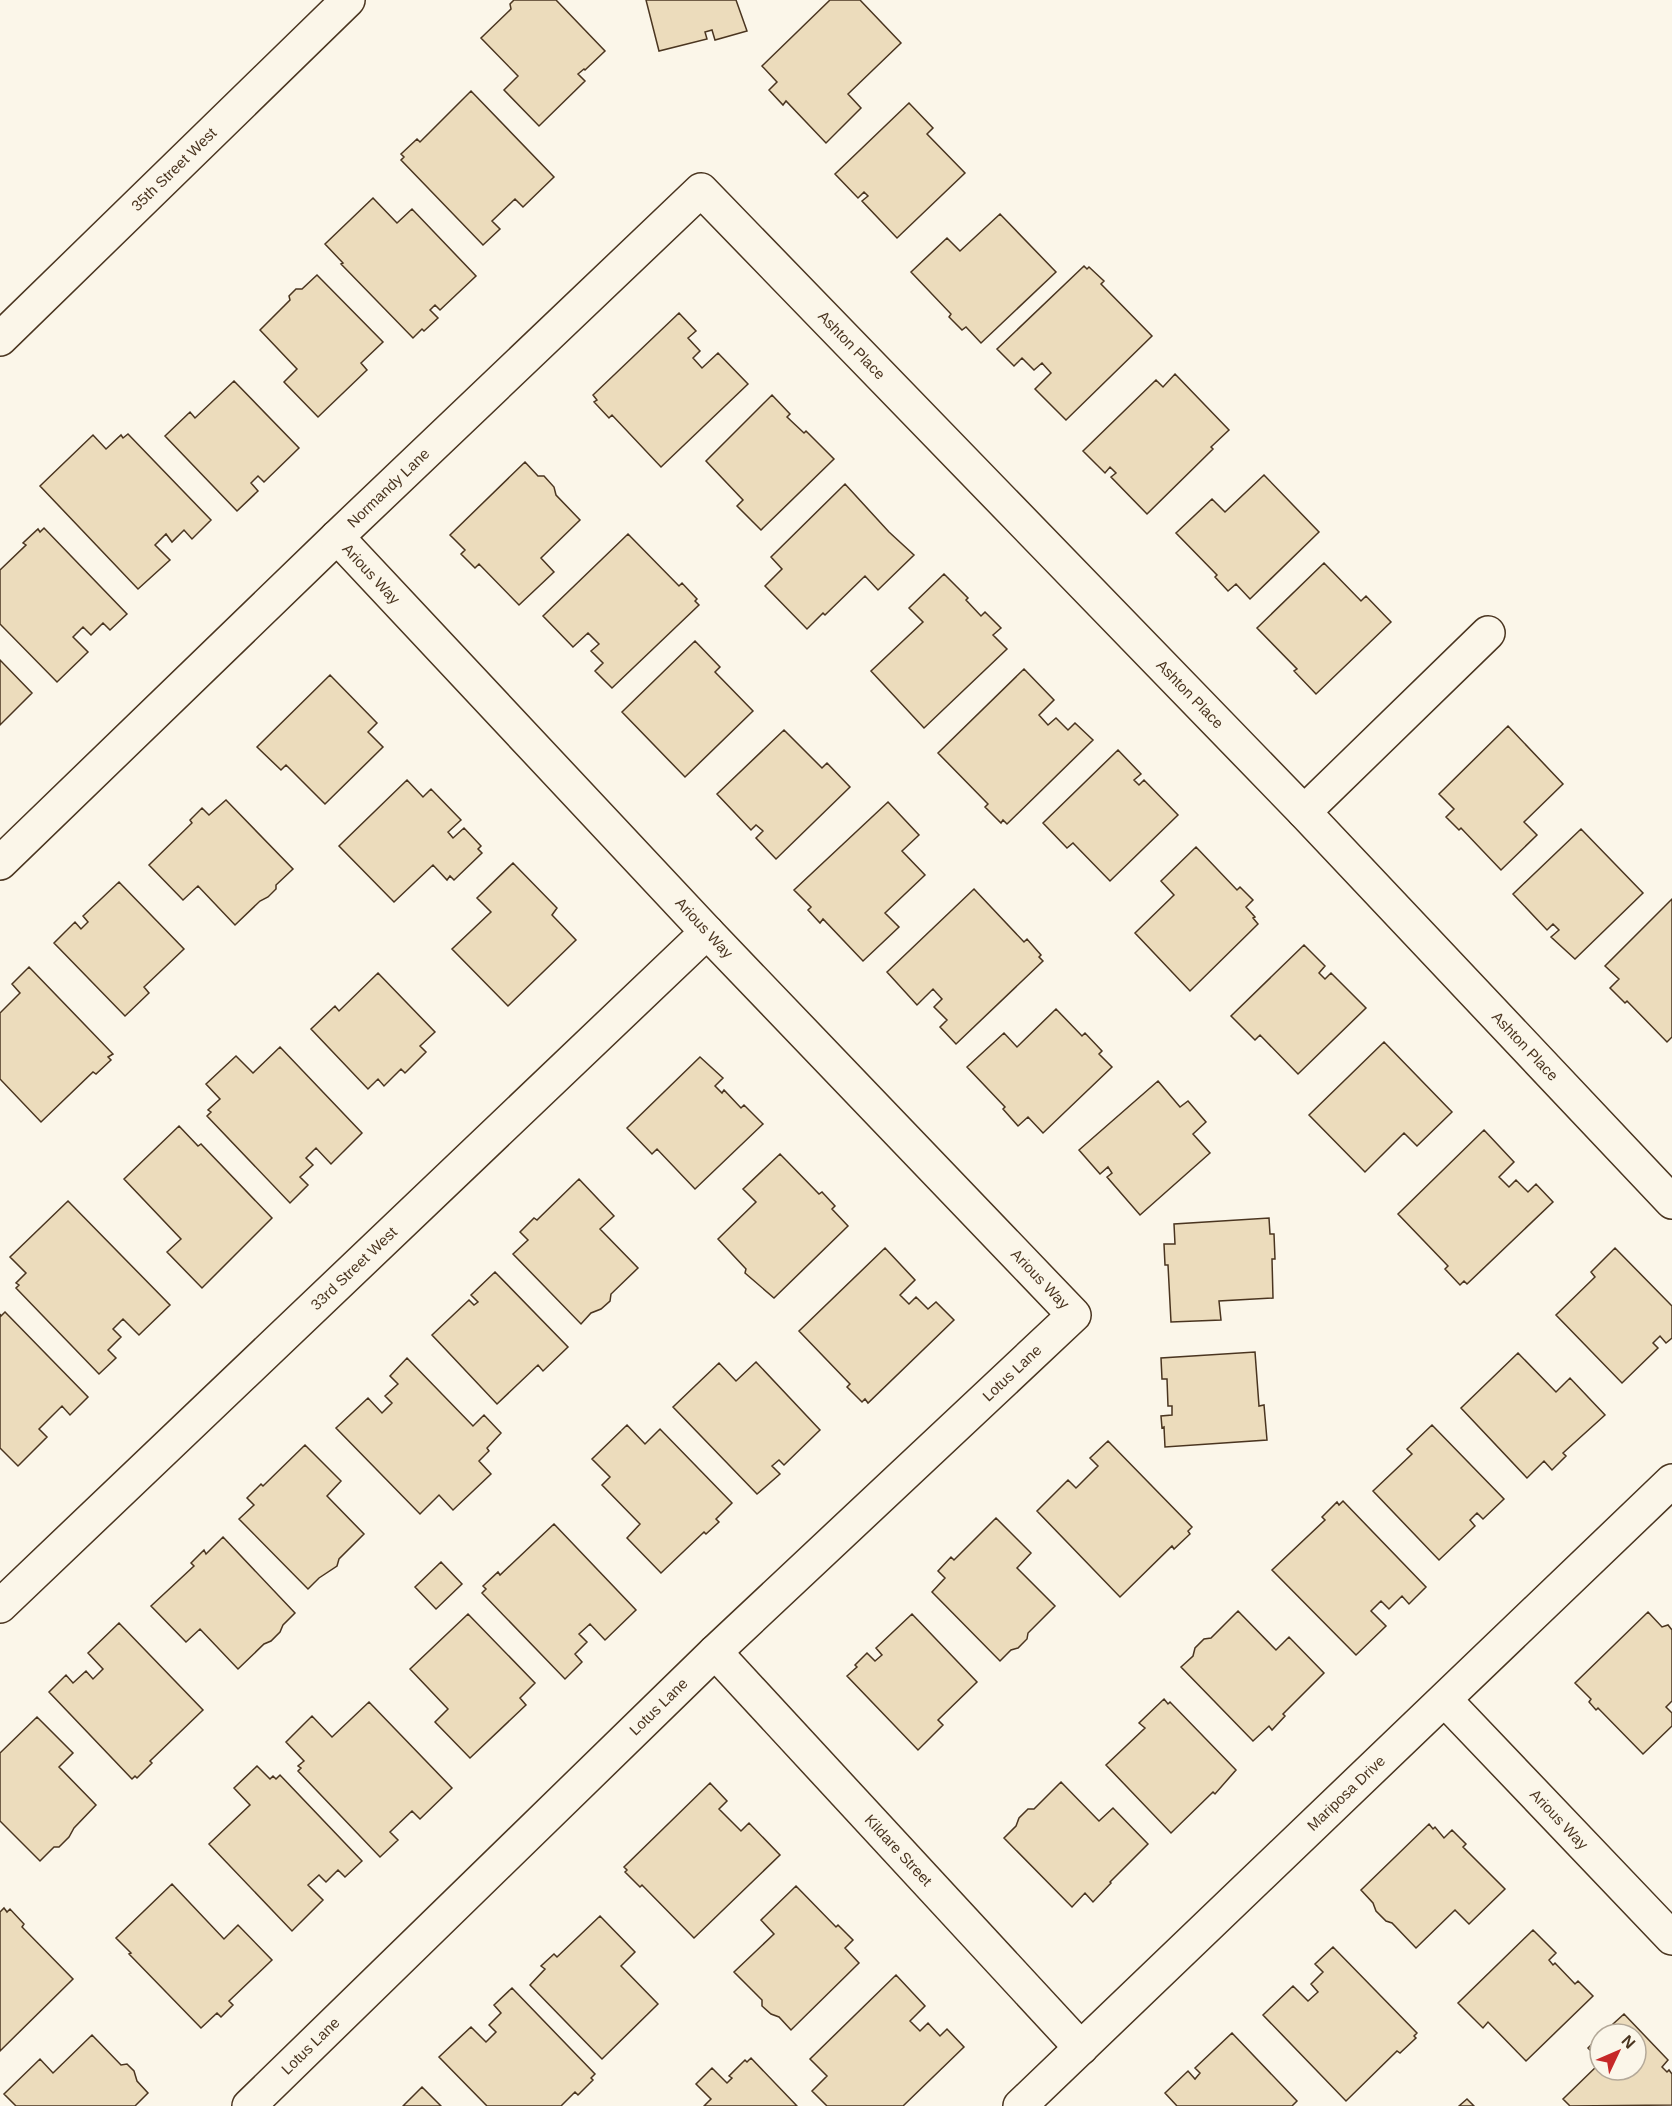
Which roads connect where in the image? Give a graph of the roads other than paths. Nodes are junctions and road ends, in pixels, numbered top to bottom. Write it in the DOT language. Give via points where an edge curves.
graph roads {
  1 [pos="348,0"];
  2 [pos="702,190"];
  3 [pos="0,339"];
  4 [pos="337,537"];
  5 [pos="1488,633"];
  6 [pos="1304,812"];
  7 [pos="0,863"];
  8 [pos="707,932"];
  9 [pos="1672,1202"];
  10 [pos="1074,1315"];
  11 [pos="1672,1481"];
  12 [pos="0,1606"];
  13 [pos="715,1652"];
  14 [pos="1445,1700"];
  15 [pos="1672,1938"];
  16 [pos="1081,2048"];
  17 [pos="249,2106"];
  18 [pos="1020,2106"];
  1 -- 3 [label="street, 35th Street West"];
  2 -- 4 [label="street, Normandy Lane"];
  2 -- 6 [label="street, Ashton Place"];
  4 -- 7 [label="street, Normandy Lane"];
  4 -- 8 [label="street, Arious Way"];
  5 -- 6 [label="street"];
  6 -- 9 [label="street, Ashton Place"];
  8 -- 10 [label="street, Arious Way"];
  8 -- 12 [label="street, 33rd Street West"];
  10 -- 13 [label="street, Lotus Lane"];
  11 -- 14 [label="street, Mariposa Drive"];
  13 -- 16 [label="street, Kildare Street"];
  13 -- 17 [label="street, Lotus Lane"];
  14 -- 15 [label="street, Arious Way"];
  14 -- 16 [label="street, Mariposa Drive"];
  16 -- 18 [label="street, Mariposa Drive"];
}
